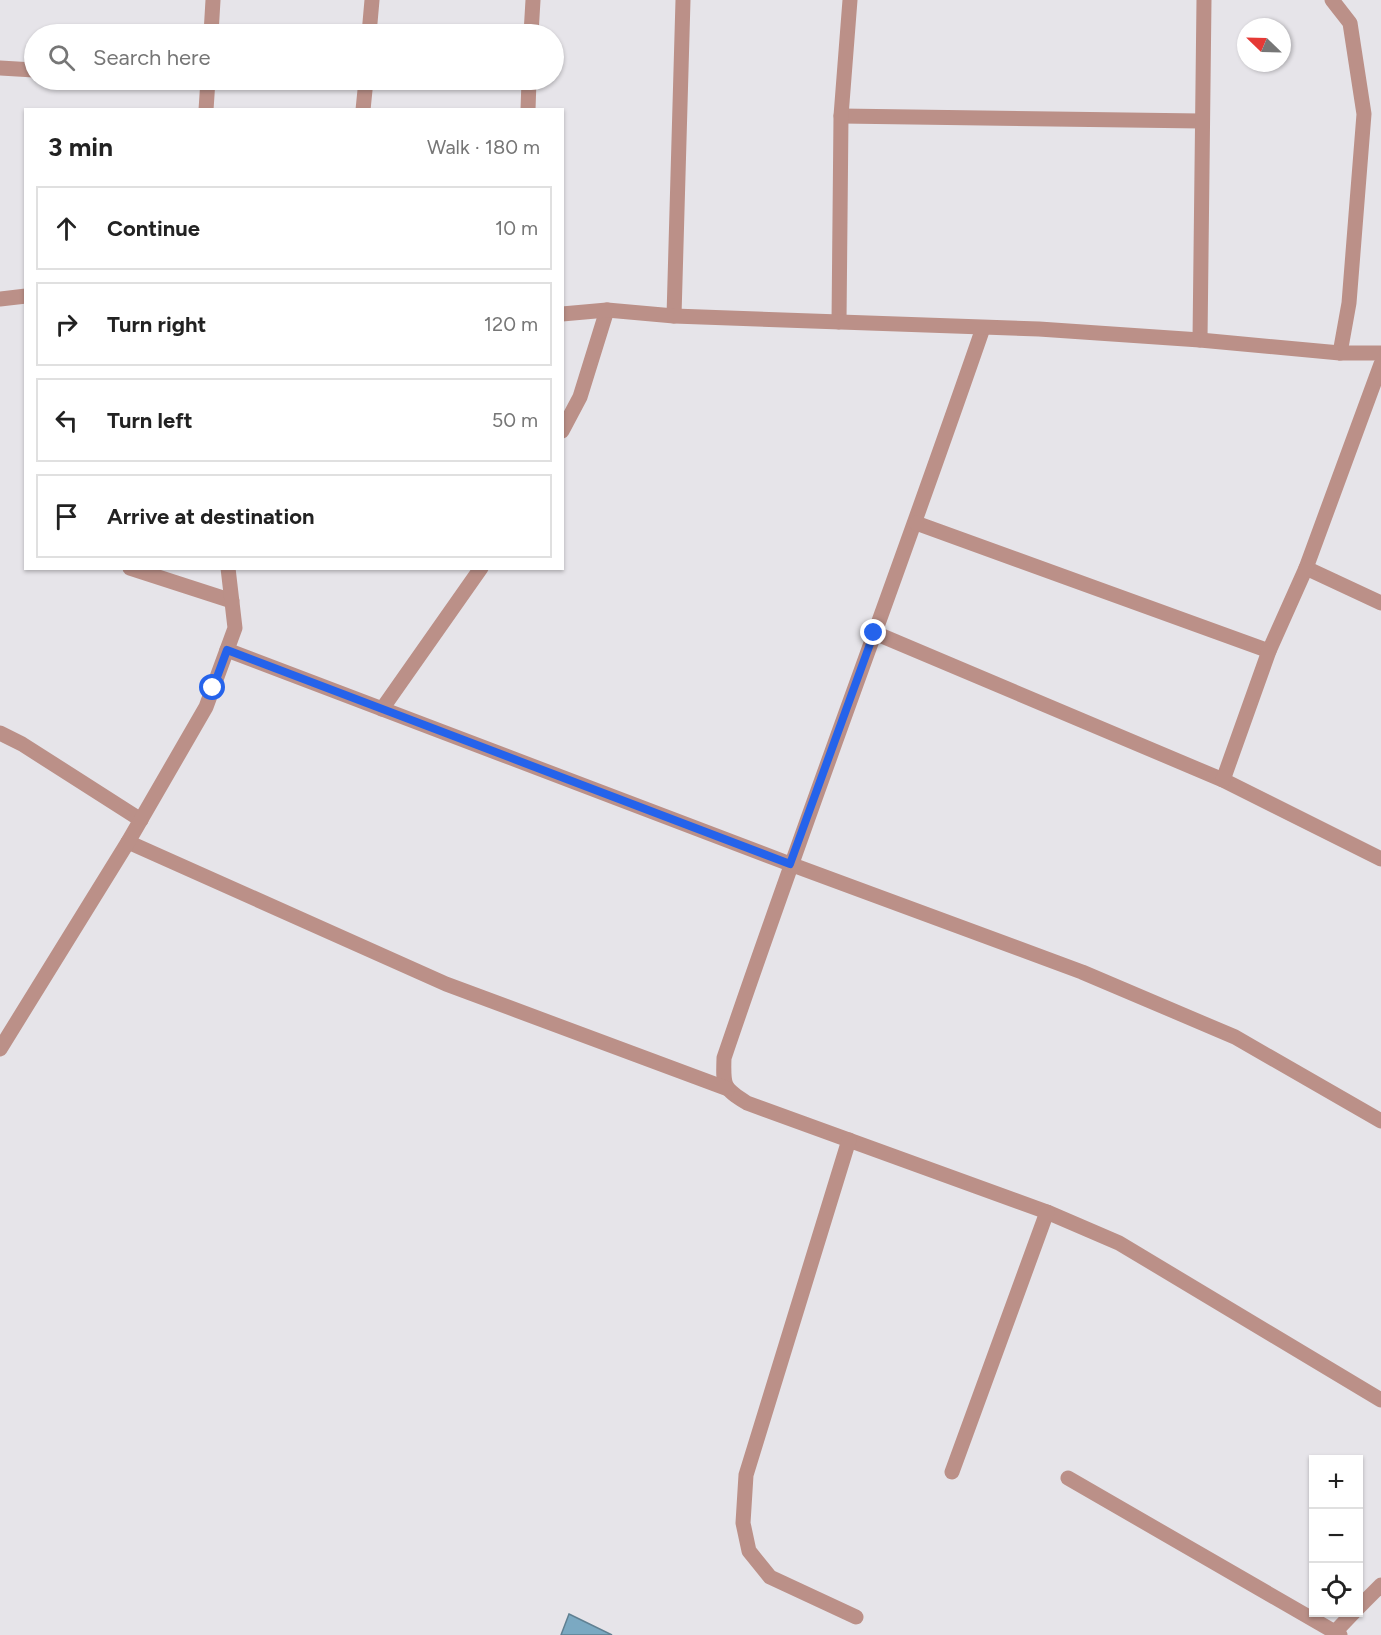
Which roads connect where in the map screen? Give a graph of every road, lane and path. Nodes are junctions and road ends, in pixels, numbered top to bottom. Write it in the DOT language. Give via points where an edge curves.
graph roads {
  1 [pos="213,0"];
  2 [pos="372,0"];
  3 [pos="533,0"];
  4 [pos="683,0"];
  5 [pos="850,0"];
  6 [pos="1204,0"];
  7 [pos="1332,0"];
  8 [pos="212,24"];
  9 [pos="370,24"];
  10 [pos="532,24"];
  11 [pos="0,68"];
  12 [pos="24,69"];
  13 [pos="207,90"];
  14 [pos="365,90"];
  15 [pos="529,90"];
  16 [pos="206,108"];
  17 [pos="363,108"];
  18 [pos="528,108"];
  19 [pos="841,116"];
  20 [pos="1201,121"];
  21 [pos="24,296"];
  22 [pos="0,299"];
  23 [pos="607,310"];
  24 [pos="564,314"];
  25 [pos="674,316"];
  26 [pos="839,322"];
  27 [pos="983,328"];
  28 [pos="1200,340"];
  29 [pos="1340,353"];
  30 [pos="1381,354"];
  31 [pos="1381,364"];
  32 [pos="564,427"];
  33 [pos="916,523"];
  34 [pos="1306,568"];
  35 [pos="136,570"];
  36 [pos="228,570"];
  37 [pos="480,570"];
  38 [pos="232,601"];
  39 [pos="1381,603"];
  40 [pos="874,633"];
  41 [pos="227,650"];
  42 [pos="1269,651"];
  43 [pos="382,709"];
  44 [pos="0,733"];
  45 [pos="1222,780"];
  46 [pos="141,820"];
  47 [pos="128,842"];
  48 [pos="1381,859"];
  49 [pos="790,864"];
  50 [pos="0,1049"];
  51 [pos="728,1089"];
  52 [pos="1381,1120"];
  53 [pos="849,1140"];
  54 [pos="1047,1212"];
  55 [pos="1381,1400"];
  56 [pos="951,1472"];
  57 [pos="1068,1478"];
  58 [pos="1381,1585"];
  59 [pos="1363,1604"];
  60 [pos="856,1617"];
  61 [pos="1350,1617"];
  62 [pos="1338,1633"];
  1 -- 8 [label="street"];
  2 -- 9 [label="street"];
  3 -- 10 [label="street"];
  4 -- 25 [label="street"];
  5 -- 19 [label="street"];
  6 -- 20 [label="street"];
  7 -- 29 [label="street" via="1350,23 1364,114 1349,303"];
  11 -- 12 [label="street"];
  13 -- 16 [label="street"];
  14 -- 17 [label="street"];
  15 -- 18 [label="street"];
  19 -- 20 [label="street"];
  19 -- 26 [label="street"];
  20 -- 28 [label="street"];
  21 -- 22 [label="street"];
  23 -- 24 [label="street"];
  23 -- 25 [label="street"];
  23 -- 32 [label="street" via="580,397"];
  25 -- 26 [label="street"];
  26 -- 27 [label="street"];
  27 -- 28 [label="street"];
  27 -- 33 [label="street"];
  28 -- 29 [label="street"];
  29 -- 30 [label="street"];
  31 -- 34 [label="street"];
  33 -- 40 [label="street"];
  33 -- 42 [label="street"];
  34 -- 39 [label="street"];
  34 -- 42 [label="street"];
  35 -- 38 [label="street"];
  36 -- 38 [label="street"];
  37 -- 43 [label="street"];
  38 -- 41 [label="street" via="235,628"];
  40 -- 45 [label="street"];
  40 -- 49 [label="street"];
  41 -- 43 [label="street"];
  41 -- 46 [label="street" via="206,707"];
  42 -- 45 [label="street"];
  43 -- 49 [label="street"];
  44 -- 46 [label="street"];
  45 -- 48 [label="street"];
  46 -- 47 [label="street"];
  47 -- 50 [label="street"];
  47 -- 51 [label="street" via="446,984"];
  49 -- 51 [label="street" via="724,1058 723,1077"];
  49 -- 52 [label="street" via="1082,972 1235,1037"];
  51 -- 53 [label="street" via="747,1103"];
  53 -- 54 [label="street"];
  53 -- 60 [label="street" via="746,1475 743,1523 749,1551 770,1577"];
  54 -- 55 [label="street" via="1119,1243"];
  54 -- 56 [label="street"];
  57 -- 62 [label="street"];
  58 -- 59 [label="street"];
  61 -- 62 [label="street"];
}
